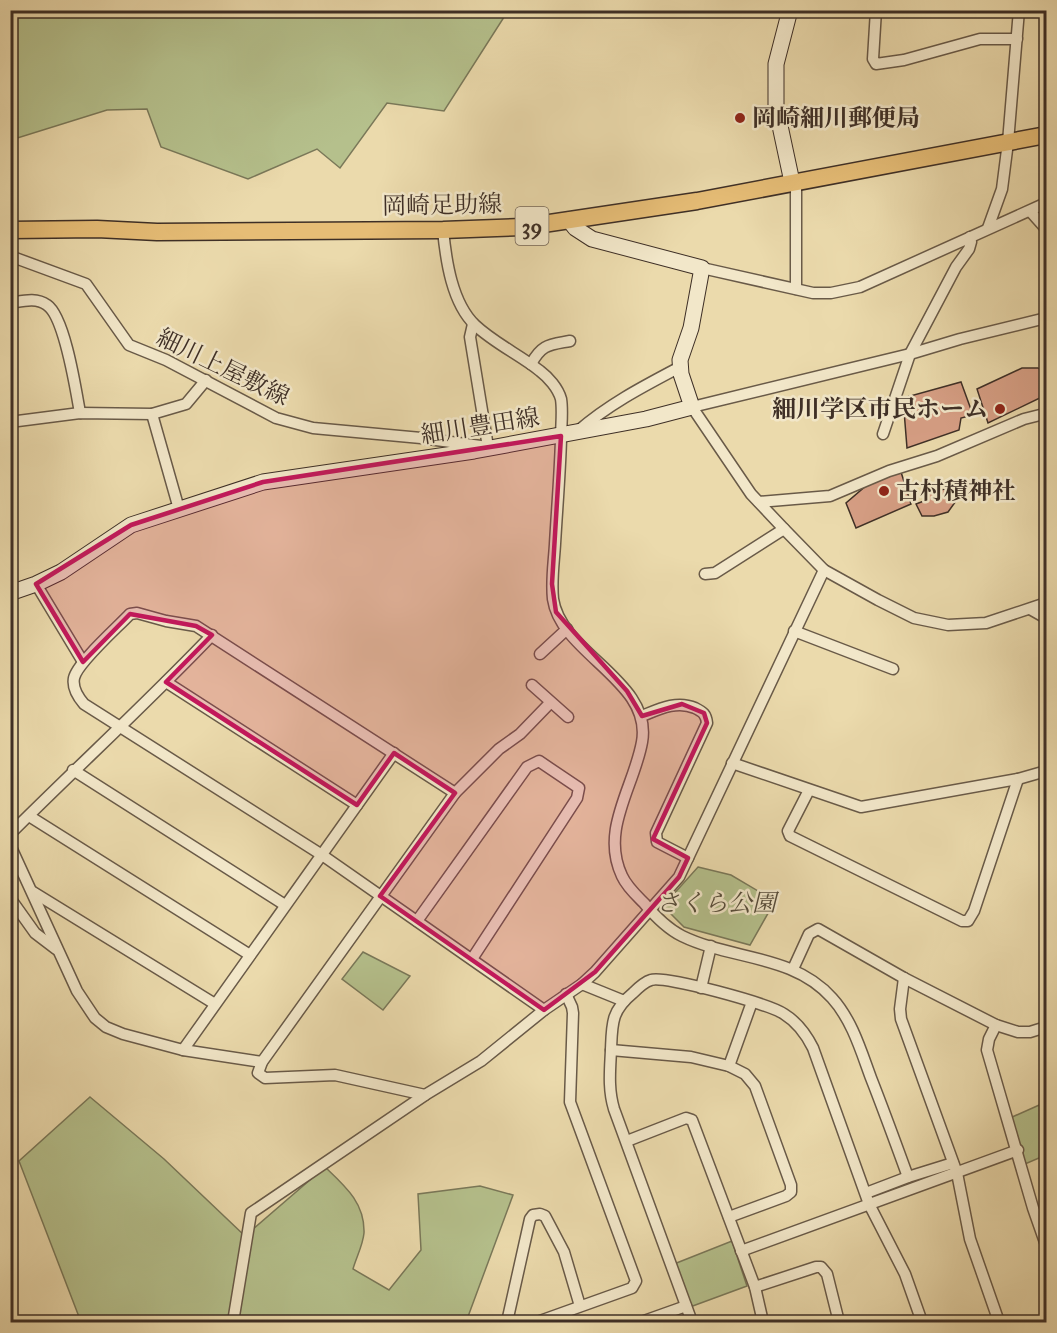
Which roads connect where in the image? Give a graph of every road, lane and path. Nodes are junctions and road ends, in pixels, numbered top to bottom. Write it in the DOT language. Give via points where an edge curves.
graph roads {
  1 [pos="790,10"];
  2 [pos="876,10"];
  3 [pos="1019,10"];
  4 [pos="1017,39"];
  5 [pos="1047,135"];
  6 [pos="1008,142"];
  7 [pos="794,182"];
  8 [pos="1047,203"];
  9 [pos="1030,211"];
  10 [pos="569,220"];
  11 [pos="988,228"];
  12 [pos="1047,229"];
  13 [pos="10,230"];
  14 [pos="443,230"];
  15 [pos="970,237"];
  16 [pos="10,256"];
  17 [pos="702,268"];
  18 [pos="796,290"];
  19 [pos="10,303"];
  20 [pos="1047,318"];
  21 [pos="473,324"];
  22 [pos="570,341"];
  23 [pos="910,354"];
  24 [pos="531,364"];
  25 [pos="680,367"];
  26 [pos="206,380"];
  27 [pos="692,407"];
  28 [pos="80,413"];
  29 [pos="1044,413"];
  30 [pos="152,414"];
  31 [pos="10,422"];
  32 [pos="568,434"];
  33 [pos="883,434"];
  34 [pos="488,447"];
  35 [pos="759,502"];
  36 [pos="179,509"];
  37 [pos="783,529"];
  38 [pos="824,570"];
  39 [pos="705,574"];
  40 [pos="36,584"];
  41 [pos="10,593"];
  42 [pos="1047,603"];
  43 [pos="1030,609"];
  44 [pos="1047,618"];
  45 [pos="567,629"];
  46 [pos="794,631"];
  47 [pos="212,634"];
  48 [pos="540,654"];
  49 [pos="83,662"];
  50 [pos="893,669"];
  51 [pos="166,682"];
  52 [pos="532,685"];
  53 [pos="550,703"];
  54 [pos="642,716"];
  55 [pos="568,717"];
  56 [pos="120,727"];
  57 [pos="394,753"];
  58 [pos="732,764"];
  59 [pos="73,771"];
  60 [pos="1047,771"];
  61 [pos="1018,779"];
  62 [pos="809,790"];
  63 [pos="455,793"];
  64 [pos="357,805"];
  65 [pos="29,816"];
  66 [pos="10,834"];
  67 [pos="10,845"];
  68 [pos="322,855"];
  69 [pos="688,858"];
  70 [pos="33,892"];
  71 [pos="381,896"];
  72 [pos="10,898"];
  73 [pos="285,905"];
  74 [pos="650,910"];
  75 [pos="417,921"];
  76 [pos="711,946"];
  77 [pos="57,950"];
  78 [pos="250,955"];
  79 [pos="471,959"];
  80 [pos="793,969"];
  81 [pos="904,978"];
  82 [pos="582,984"];
  83 [pos="701,988"];
  84 [pos="566,994"];
  85 [pos="624,1001"];
  86 [pos="752,1002"];
  87 [pos="215,1004"];
  88 [pos="544,1010"];
  89 [pos="996,1025"];
  90 [pos="1047,1027"];
  91 [pos="183,1050"];
  92 [pos="611,1050"];
  93 [pos="262,1062"];
  94 [pos="729,1066"];
  95 [pos="425,1095"];
  96 [pos="627,1141"];
  97 [pos="1018,1150"];
  98 [pos="955,1168"];
  99 [pos="909,1177"];
  100 [pos="868,1199"];
  101 [pos="729,1217"];
  102 [pos="1047,1245"];
  103 [pos="741,1251"];
  104 [pos="754,1287"];
  105 [pos="580,1306"];
  106 [pos="686,1306"];
  107 [pos="232,1323"];
  108 [pos="507,1323"];
  109 [pos="537,1323"];
  110 [pos="641,1323"];
  111 [pos="692,1323"];
  112 [pos="763,1323"];
  113 [pos="839,1323"];
  114 [pos="922,1323"];
  115 [pos="999,1323"];
  1 -- 7 [label="main road" via="776,64 776,107"];
  2 -- 4 [label="street" via="876,64 980,39"];
  3 -- 4 [label="street"];
  4 -- 6 [label="street"];
  5 -- 6 [label="main road, 岡崎足助線 / 39"];
  6 -- 7 [label="main road, 岡崎足助線 / 39"];
  6 -- 11 [label="street" via="1002,189"];
  7 -- 10 [label="main road, 岡崎足助線 / 39"];
  7 -- 18 [label="street"];
  8 -- 9 [label="street"];
  9 -- 11 [label="street"];
  9 -- 12 [label="street"];
  10 -- 14 [label="main road, 岡崎足助線 / 39" via="523,227"];
  10 -- 17 [label="main road" via="592,239"];
  11 -- 15 [label="street"];
  13 -- 14 [label="main road, 岡崎足助線 / 39"];
  14 -- 21 [label="street" via="455,292"];
  15 -- 18 [label="street" via="860,287 820,293"];
  15 -- 23 [label="street" via="969,249"];
  16 -- 26 [label="street, 細川上屋敷線" via="86,284 129,345"];
  17 -- 18 [label="street"];
  17 -- 25 [label="main road"];
  19 -- 28 [label="street" via="34,300 54,311 70,358"];
  20 -- 23 [label="street"];
  21 -- 24 [label="street"];
  21 -- 34 [label="street" via="470,337"];
  22 -- 24 [label="street" via="541,349"];
  23 -- 27 [label="street"];
  23 -- 33 [label="street"];
  24 -- 32 [label="street" via="547,376 560,397"];
  25 -- 27 [label="main road"];
  25 -- 32 [label="street"];
  26 -- 30 [label="street" via="186,404"];
  26 -- 34 [label="street, 細川上屋敷線" via="276,418 295,424"];
  27 -- 32 [label="main road, 細川豊田線"];
  27 -- 35 [label="street"];
  28 -- 30 [label="street"];
  28 -- 31 [label="street"];
  29 -- 35 [label="street" via="830,496"];
  30 -- 36 [label="street"];
  32 -- 34 [label="main road, 細川豊田線"];
  32 -- 45 [label="street" via="552,584 556,612"];
  34 -- 36 [label="main road, 細川豊田線" via="263,482"];
  35 -- 37 [label="street"];
  36 -- 40 [label="main road, 細川豊田線" via="131,525"];
  37 -- 38 [label="street"];
  37 -- 39 [label="street" via="715,573"];
  38 -- 43 [label="street" via="914,618 948,625 986,623"];
  38 -- 46 [label="street"];
  40 -- 41 [label="main road, 細川豊田線"];
  40 -- 49 [label="street"];
  42 -- 43 [label="street"];
  43 -- 44 [label="street"];
  45 -- 48 [label="street"];
  45 -- 54 [label="street" via="627,692"];
  46 -- 50 [label="street"];
  46 -- 58 [label="street"];
  47 -- 49 [label="street" via="196,626 130,614"];
  47 -- 51 [label="street"];
  47 -- 57 [label="street"];
  49 -- 56 [label="street" via="74,677 79,698"];
  51 -- 56 [label="street"];
  51 -- 64 [label="street"];
  52 -- 53 [label="street"];
  53 -- 55 [label="street"];
  53 -- 63 [label="street"];
  54 -- 69 [label="street" via="682,704 706,717 707,723 656,833 657,842"];
  54 -- 74 [label="street" via="640,752 614,836 622,878"];
  56 -- 59 [label="street"];
  56 -- 68 [label="street"];
  57 -- 63 [label="street"];
  57 -- 64 [label="street"];
  58 -- 62 [label="street"];
  58 -- 69 [label="street"];
  59 -- 65 [label="street"];
  59 -- 73 [label="street"];
  60 -- 61 [label="street"];
  61 -- 62 [label="street" via="861,807"];
  61 -- 62 [label="street" via="968,921 790,836 788,831"];
  63 -- 71 [label="street"];
  64 -- 68 [label="street"];
  65 -- 66 [label="street"];
  65 -- 78 [label="street"];
  67 -- 70 [label="street"];
  68 -- 71 [label="street"];
  68 -- 73 [label="street"];
  69 -- 74 [label="street" via="679,877"];
  70 -- 77 [label="street"];
  70 -- 87 [label="street"];
  71 -- 75 [label="street"];
  71 -- 93 [label="street"];
  72 -- 77 [label="street" via="34,933"];
  73 -- 78 [label="street"];
  74 -- 76 [label="street" via="681,936"];
  74 -- 82 [label="street"];
  75 -- 79 [label="street"];
  75 -- 79 [label="street" via="527,767 539,761 579,788 578,798"];
  76 -- 80 [label="street"];
  76 -- 83 [label="street"];
  77 -- 91 [label="street" via="77,991 106,1027"];
  78 -- 87 [label="street"];
  79 -- 88 [label="street"];
  80 -- 81 [label="street" via="809,934 818,929"];
  80 -- 99 [label="street" via="822,988 845,1016"];
  81 -- 89 [label="street"];
  81 -- 98 [label="street" via="901,1019"];
  82 -- 84 [label="street"];
  82 -- 85 [label="street"];
  83 -- 85 [label="street" via="651,979"];
  83 -- 86 [label="street"];
  84 -- 88 [label="street"];
  84 -- 105 [label="street" via="573,1012 570,1102 636,1281 632,1288"];
  85 -- 92 [label="street" via="610,1029"];
  86 -- 94 [label="street"];
  86 -- 100 [label="street" via="784,1014 808,1039"];
  87 -- 91 [label="street"];
  88 -- 95 [label="street" via="481,1061"];
  89 -- 90 [label="street" via="1018,1032"];
  89 -- 97 [label="street" via="987,1050"];
  91 -- 93 [label="street"];
  92 -- 94 [label="street" via="691,1057"];
  92 -- 96 [label="street" via="610,1091"];
  93 -- 95 [label="street" via="258,1073 265,1078 335,1075"];
  94 -- 101 [label="street" via="745,1074 754,1086 791,1192"];
  95 -- 107 [label="street" via="251,1213"];
  96 -- 101 [label="street" via="686,1118 692,1120"];
  96 -- 106 [label="street"];
  97 -- 98 [label="street"];
  97 -- 102 [label="street"];
  98 -- 99 [label="street"];
  98 -- 100 [label="street"];
  98 -- 115 [label="street" via="970,1239"];
  99 -- 100 [label="street"];
  100 -- 103 [label="street"];
  100 -- 114 [label="street" via="905,1274"];
  101 -- 103 [label="street"];
  103 -- 104 [label="street"];
  104 -- 112 [label="street"];
  104 -- 113 [label="street" via="821,1267 827,1274"];
  105 -- 108 [label="street" via="564,1252 545,1216 533,1215"];
  105 -- 109 [label="street"];
  106 -- 110 [label="street"];
  106 -- 111 [label="street"];
}
